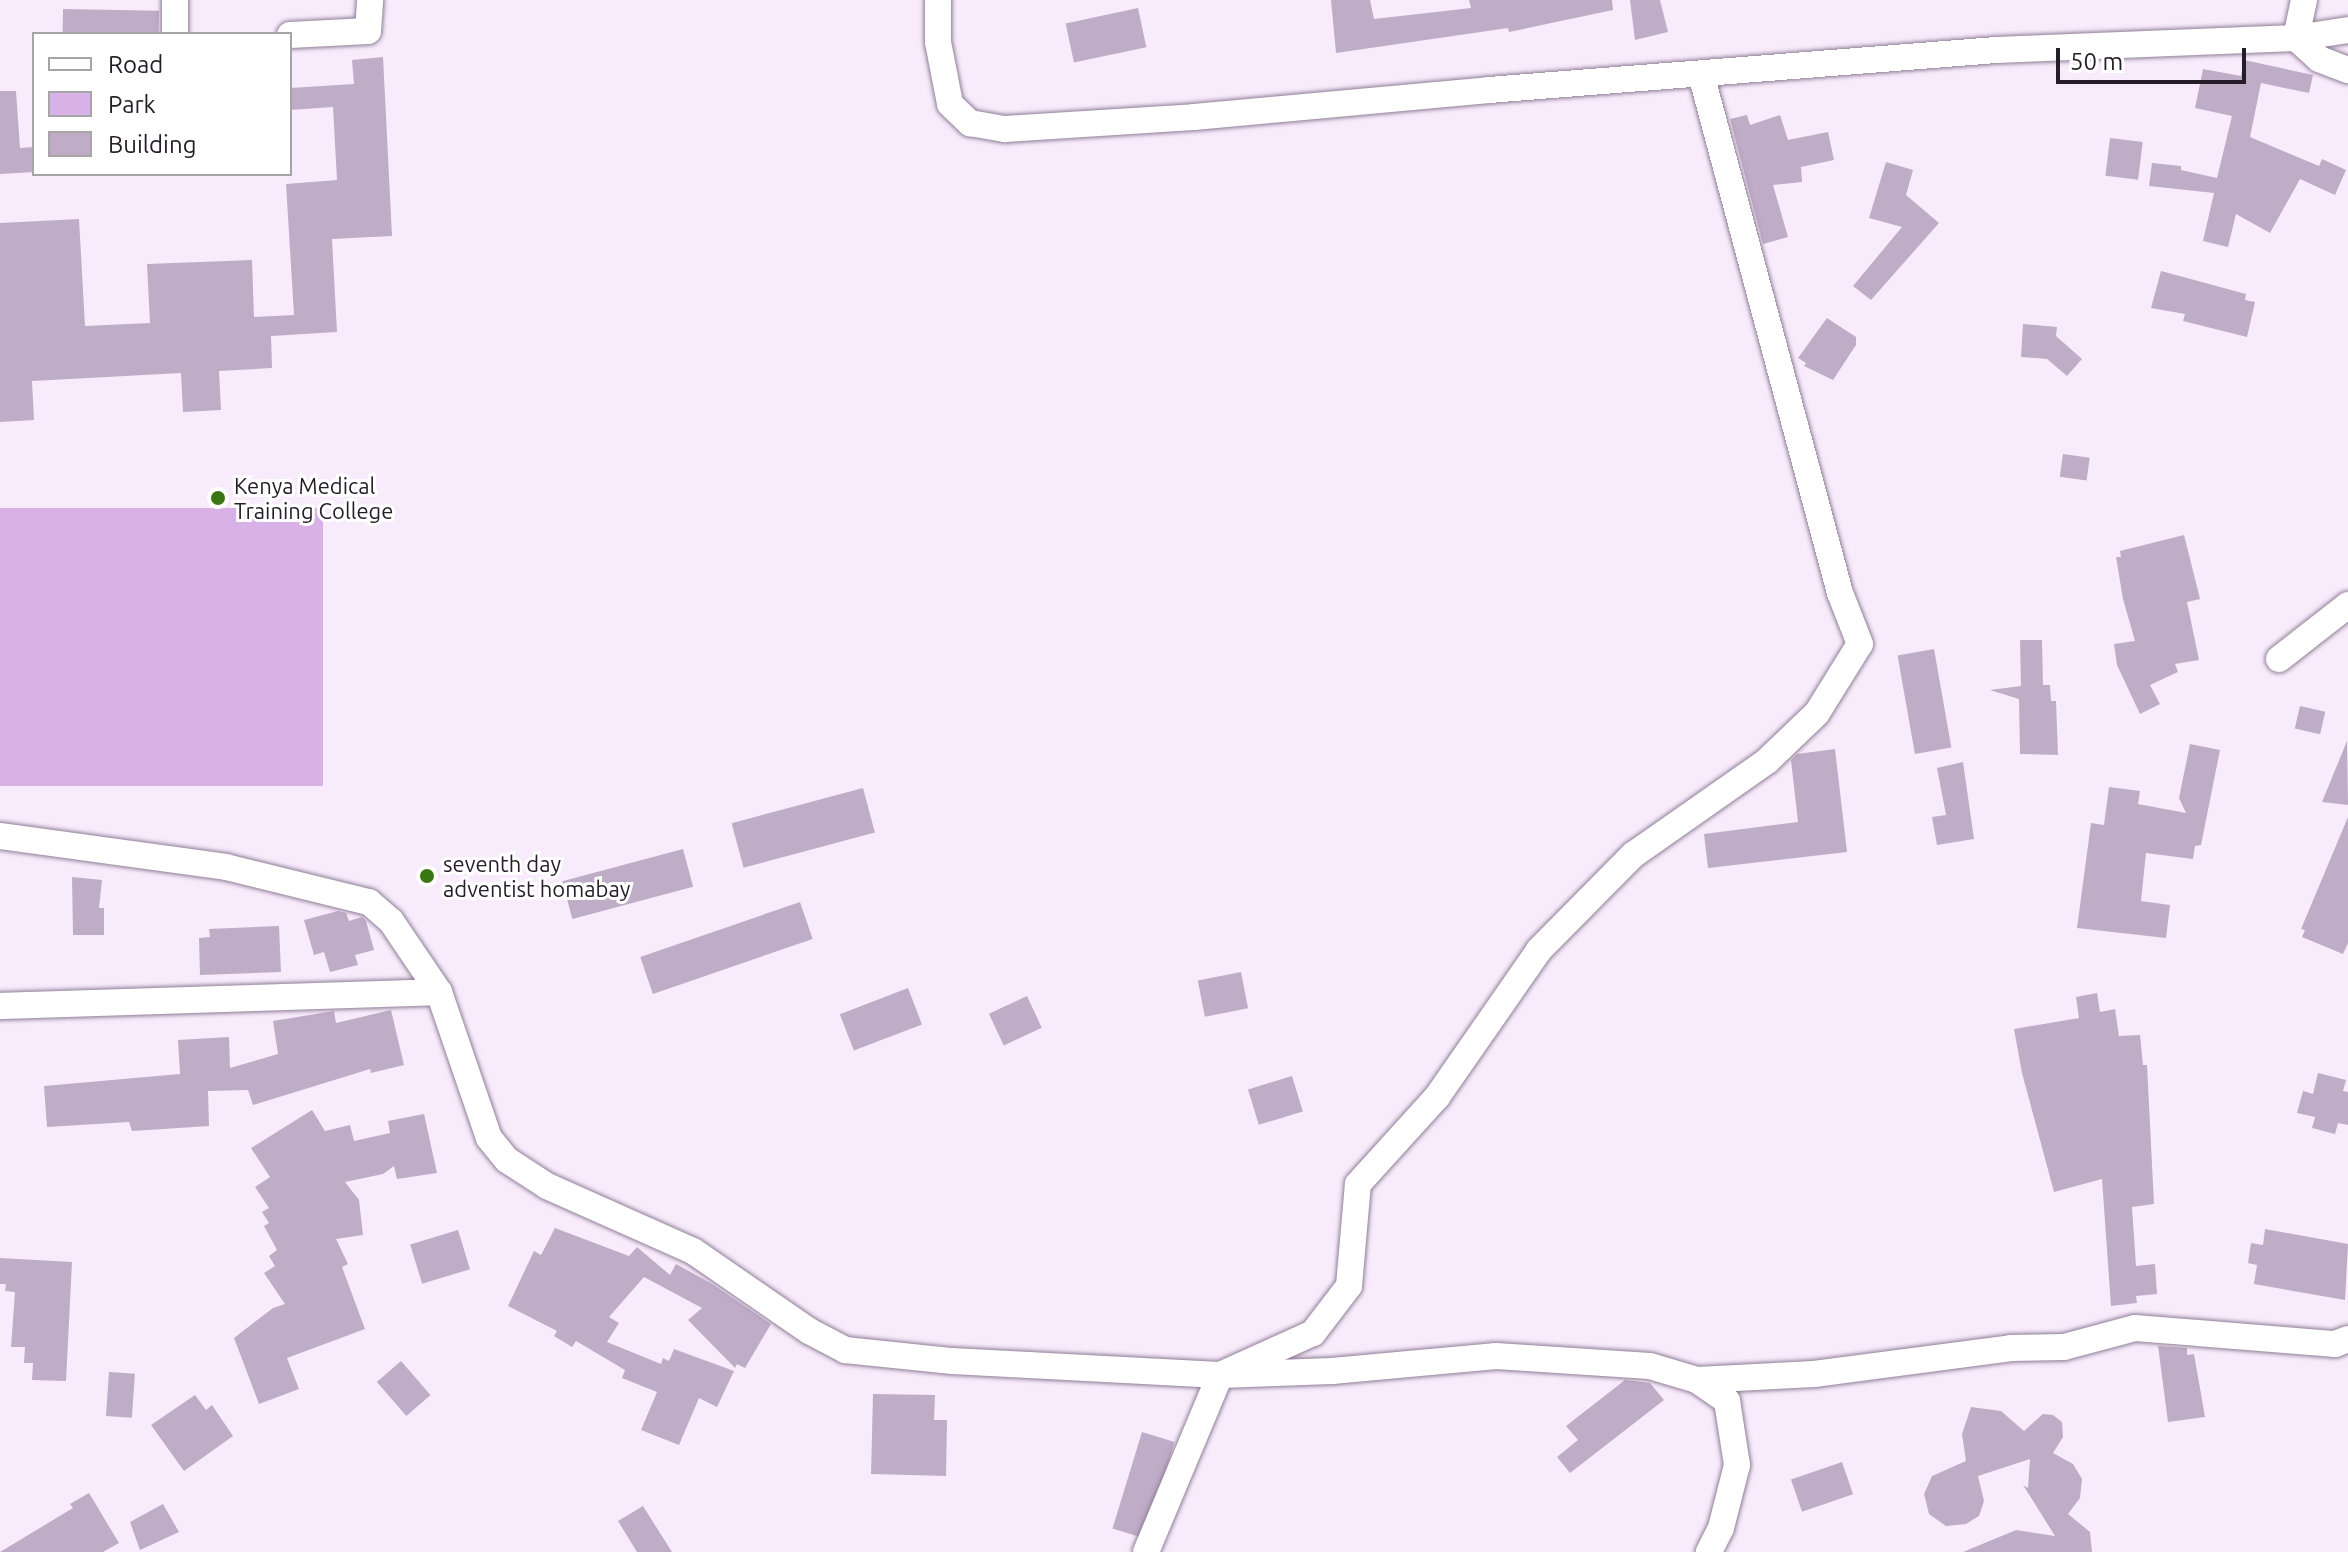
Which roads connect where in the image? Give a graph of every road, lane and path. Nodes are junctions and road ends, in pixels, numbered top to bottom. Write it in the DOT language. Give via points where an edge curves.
graph roads {
  1 [pos="175,0"];
  2 [pos="370,0"];
  3 [pos="938,0"];
  4 [pos="2304,0"];
  5 [pos="2348,30"];
  6 [pos="175,32"];
  7 [pos="292,35"];
  8 [pos="2296,38"];
  9 [pos="2348,70"];
  10 [pos="1701,74"];
  11 [pos="2348,605"];
  12 [pos="2279,659"];
  13 [pos="0,836"];
  14 [pos="439,992"];
  15 [pos="0,1006"];
  16 [pos="2348,1339"];
  17 [pos="1220,1375"];
  18 [pos="1697,1380"];
  19 [pos="1146,1552"];
  20 [pos="1709,1552"];
  1 -- 6 [label="street"];
  2 -- 7 [label="street" via="368,31"];
  3 -- 10 [label="street" via="938,42 950,104 970,123 1005,129"];
  4 -- 8 [label="street"];
  5 -- 8 [label="street"];
  8 -- 9 [label="street" via="2319,59"];
  8 -- 10 [label="street" via="1996,50"];
  10 -- 17 [label="street" via="1840,593 1860,644 1817,713 1767,761 1633,855 1539,950 1437,1097 1358,1184 1349,1286 1313,1333"];
  11 -- 12 [label="street"];
  13 -- 14 [label="street" via="226,867 369,902 391,921"];
  14 -- 15 [label="street"];
  14 -- 17 [label="street" via="489,1138 507,1160 547,1186 693,1251 845,1350"];
  16 -- 18 [label="street" via="2335,1344 2135,1328 2064,1347 2011,1348 1814,1374"];
  17 -- 18 [label="street" via="1496,1356 1650,1366"];
  17 -- 19 [label="street"];
  18 -- 20 [label="street" via="1727,1401 1737,1465 1721,1528"];
}
